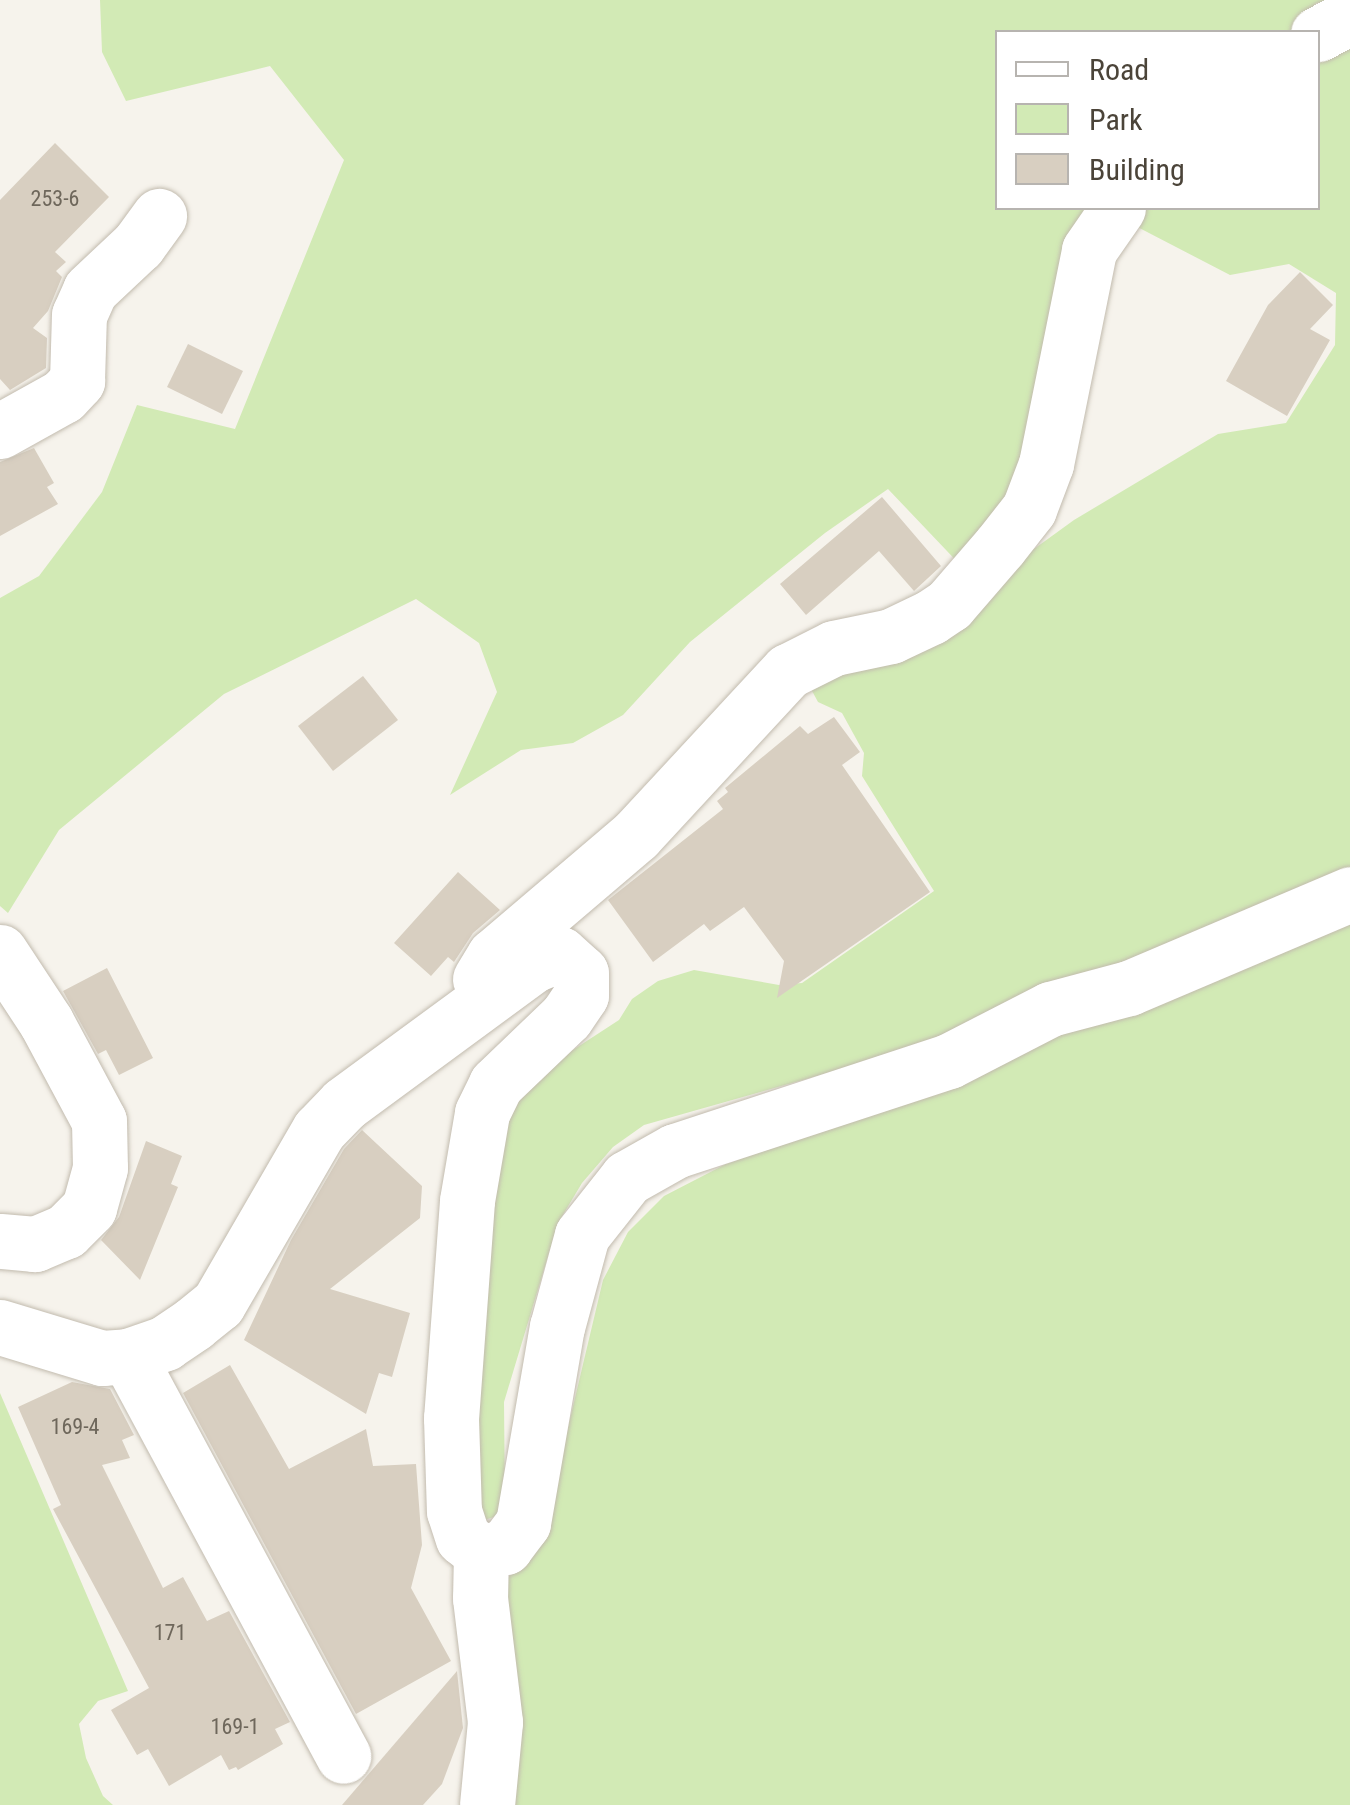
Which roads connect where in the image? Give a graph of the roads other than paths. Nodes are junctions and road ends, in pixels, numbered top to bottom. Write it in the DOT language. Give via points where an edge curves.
graph roads {
  1 [pos="1350,17"];
  2 [pos="1320,33"];
  3 [pos="1117,210"];
  4 [pos="159,216"];
  5 [pos="4,422"];
  6 [pos="1350,894"];
  7 [pos="0,952"];
  8 [pos="449,1026"];
  9 [pos="0,1241"];
  10 [pos="0,1327"];
  11 [pos="128,1356"];
  12 [pos="480,1552"];
  13 [pos="344,1756"];
  14 [pos="488,1805"];
  1 -- 2 [label="street"];
  3 -- 8 [label="street" via="1088,250 1046,464 1029,509 1000,546 931,617 891,636 834,648 788,671 636,835 494,956"];
  4 -- 5 [label="street" via="90,290 78,315 77,381 63,396"];
  6 -- 12 [label="street" via="1129,988 1050,1009 949,1061 676,1151 627,1178 582,1236 557,1327 522,1523 506,1548"];
  7 -- 9 [label="street" via="99,1122 100,1168 88,1208 66,1231 35,1244"];
  8 -- 11 [label="street" via="319,1130 218,1304 165,1343"];
  8 -- 12 [label="street" via="533,965 560,954 581,973 581,995 566,1017 496,1084 482,1114 467,1201 451,1418 454,1511 463,1538"];
  10 -- 11 [label="street" via="102,1358"];
  11 -- 13 [label="street"];
  12 -- 14 [label="street" via="495,1722"];
}
